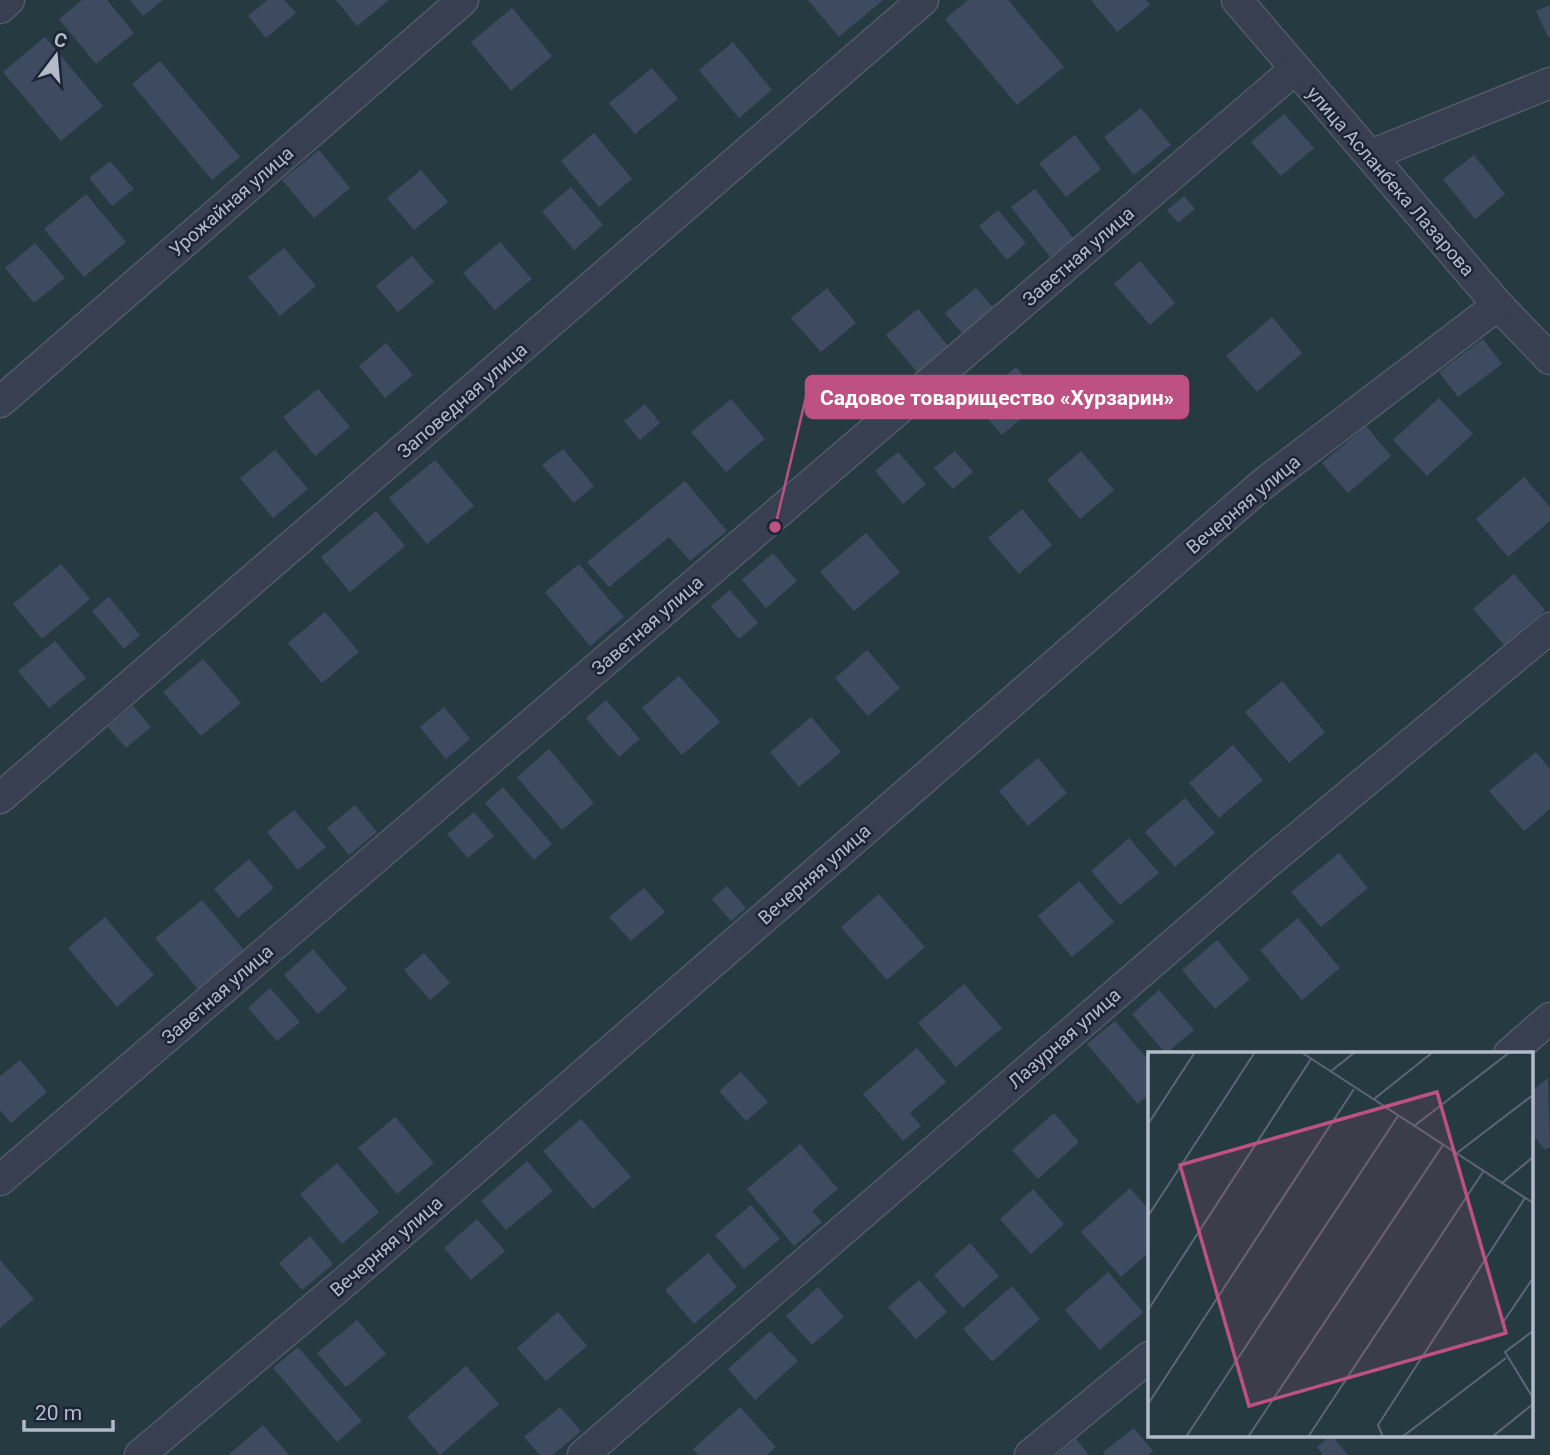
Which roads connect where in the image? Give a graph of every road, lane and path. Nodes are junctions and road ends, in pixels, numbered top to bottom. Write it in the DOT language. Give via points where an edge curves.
graph roads {
  1 [pos="9,0"];
  2 [pos="463,0"];
  3 [pos="923,0"];
  4 [pos="1237,0"];
  5 [pos="0,8"];
  6 [pos="1294,70"];
  7 [pos="1550,83"];
  8 [pos="1371,155"];
  9 [pos="1498,305"];
  10 [pos="1550,359"];
  11 [pos="0,402"];
  12 [pos="1550,628"];
  13 [pos="0,798"];
  14 [pos="1550,1018"];
  15 [pos="1511,1052"];
  16 [pos="0,1180"];
  17 [pos="1148,1358"];
  18 [pos="140,1455"];
  19 [pos="583,1455"];
  20 [pos="1030,1455"];
  1 -- 5 [label="street"];
  2 -- 11 [label="street, Урожайная улица"];
  3 -- 13 [label="street, Заповедная улица"];
  4 -- 6 [label="street, улица Асланбека Лазарова"];
  6 -- 8 [label="street, улица Асланбека Лазарова"];
  6 -- 16 [label="street, Заветная улица"];
  7 -- 8 [label="street"];
  8 -- 9 [label="street, улица Асланбека Лазарова"];
  9 -- 10 [label="street, улица Асланбека Лазарова"];
  9 -- 18 [label="street, Вечерняя улица" via="1264,483"];
  12 -- 19 [label="street, Лазурная улица" via="1255,874"];
  14 -- 15 [label="street"];
  17 -- 20 [label="street"];
}
